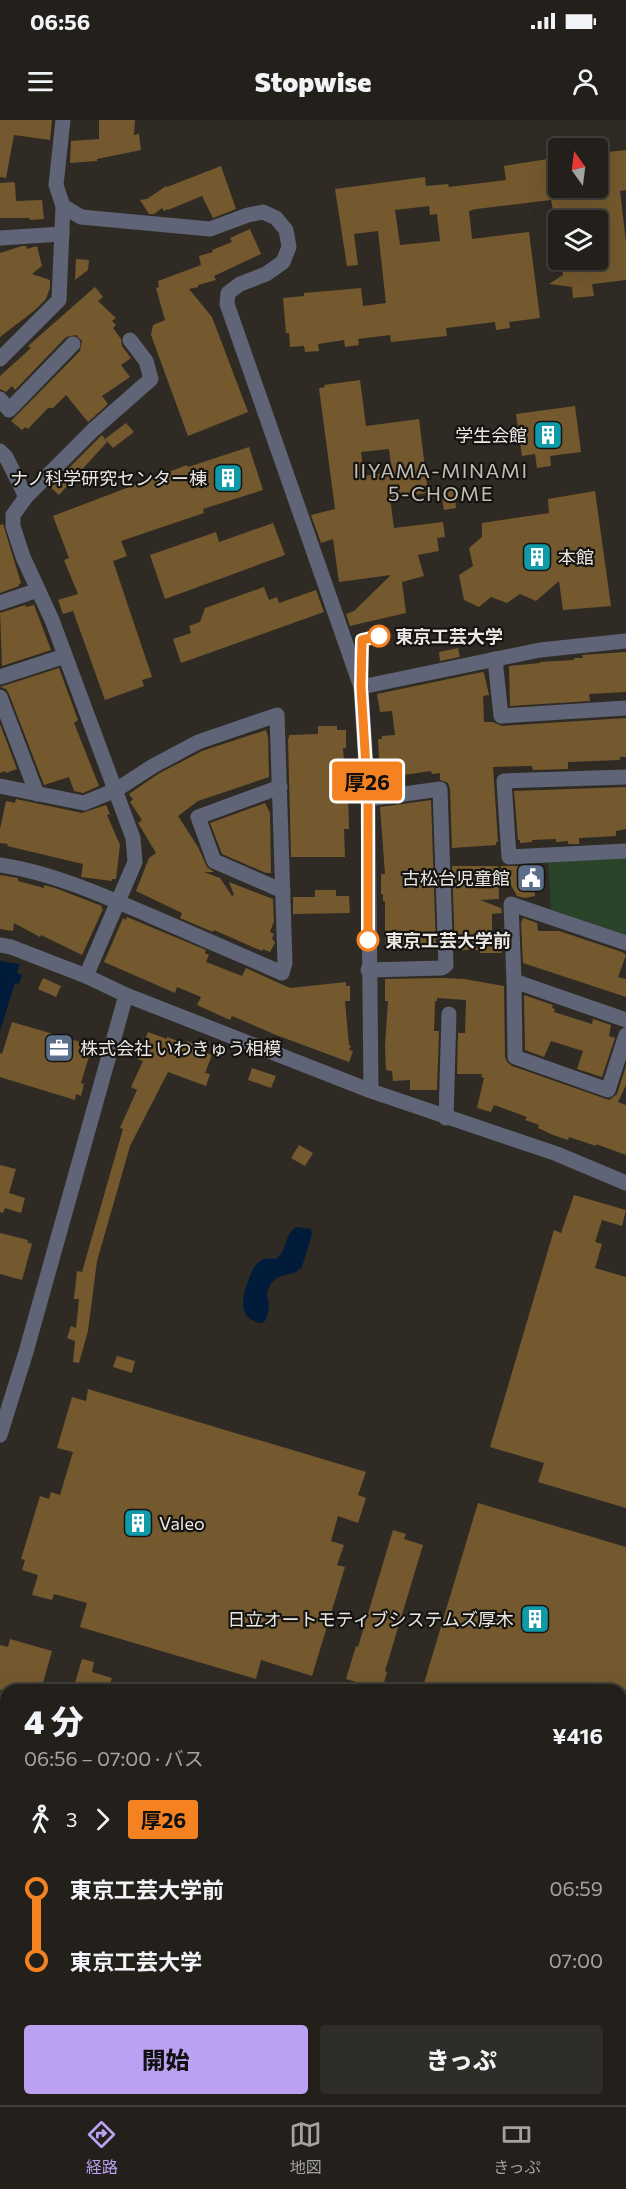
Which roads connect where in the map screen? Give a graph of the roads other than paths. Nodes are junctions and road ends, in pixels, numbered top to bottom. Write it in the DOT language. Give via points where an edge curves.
graph roads {
  1 [pos="63,120"];
  2 [pos="63,206"];
  3 [pos="62,234"];
  4 [pos="0,238"];
  5 [pos="130,340"];
  6 [pos="73,344"];
  7 [pos="0,358"];
  8 [pos="0,399"];
  9 [pos="0,451"];
  10 [pos="26,497"];
  11 [pos="7,528"];
  12 [pos="38,590"];
  13 [pos="0,603"];
  14 [pos="626,641"];
  15 [pos="65,656"];
  16 [pos="495,659"];
  17 [pos="0,678"];
  18 [pos="361,687"];
  19 [pos="0,697"];
  20 [pos="626,708"];
  21 [pos="626,777"];
  22 [pos="0,786"];
  23 [pos="280,787"];
  24 [pos="116,790"];
  25 [pos="37,794"];
  26 [pos="368,799"];
  27 [pos="626,851"];
  28 [pos="0,865"];
  29 [pos="283,891"];
  30 [pos="119,902"];
  31 [pos="626,943"];
  32 [pos="0,945"];
  33 [pos="368,969"];
  34 [pos="86,976"];
  35 [pos="514,981"];
  36 [pos="126,995"];
  37 [pos="449,1014"];
  38 [pos="626,1020"];
  39 [pos="626,1035"];
  40 [pos="370,1090"];
  41 [pos="446,1118"];
  42 [pos="626,1183"];
  43 [pos="0,1435"];
  1 -- 2 [label="street" via="56,185"];
  2 -- 3 [label="street"];
  2 -- 18 [label="street" via="81,217 210,229 263,212 276,218 286,230 288,247 283,262 228,293 227,304"];
  3 -- 4 [label="street"];
  3 -- 7 [label="street" via="59,300"];
  5 -- 10 [label="street" via="146,361 151,379"];
  6 -- 8 [label="street" via="9,410"];
  9 -- 10 [label="street"];
  10 -- 11 [label="street"];
  11 -- 12 [label="street"];
  12 -- 13 [label="street"];
  12 -- 15 [label="street"];
  14 -- 16 [label="street"];
  15 -- 17 [label="street"];
  15 -- 24 [label="street"];
  16 -- 18 [label="street"];
  16 -- 20 [label="street" via="501,716"];
  18 -- 26 [label="street"];
  19 -- 25 [label="street"];
  21 -- 27 [label="street" via="504,781 508,857"];
  22 -- 25 [label="street"];
  23 -- 24 [label="street" via="278,715 198,742"];
  23 -- 29 [label="street"];
  23 -- 29 [label="street" via="198,817 214,861"];
  24 -- 25 [label="street" via="84,804"];
  24 -- 30 [label="street" via="133,838 135,862"];
  26 -- 33 [label="street"];
  26 -- 33 [label="street" via="440,789 446,965"];
  28 -- 30 [label="street" via="53,877"];
  29 -- 30 [label="street" via="282,973"];
  30 -- 34 [label="street"];
  31 -- 35 [label="street" via="511,904"];
  32 -- 34 [label="street"];
  33 -- 40 [label="street"];
  34 -- 36 [label="street"];
  35 -- 38 [label="street"];
  35 -- 39 [label="street" via="515,1057 608,1090"];
  36 -- 40 [label="street"];
  36 -- 43 [label="street"];
  37 -- 41 [label="street"];
  40 -- 41 [label="street"];
  41 -- 42 [label="street" via="557,1154"];
}
